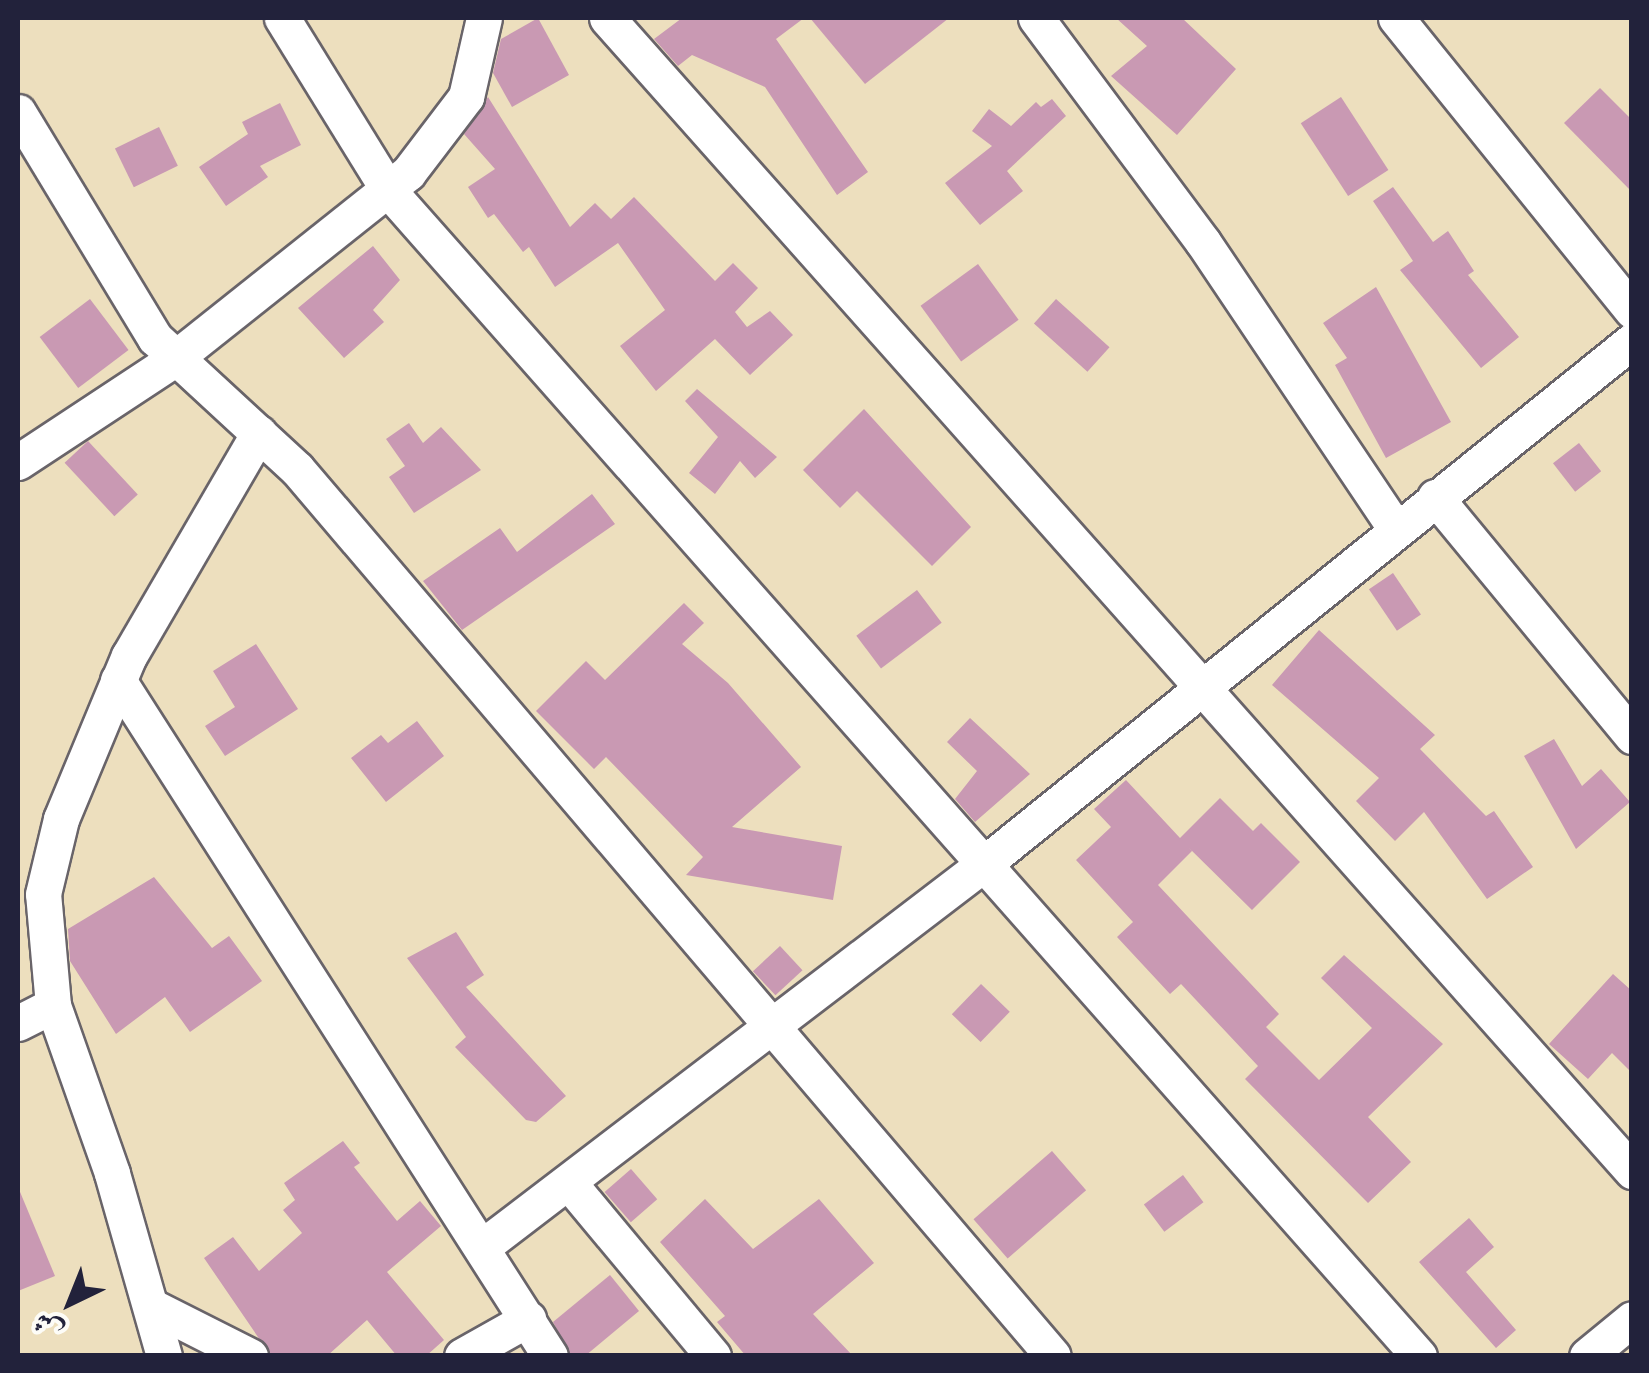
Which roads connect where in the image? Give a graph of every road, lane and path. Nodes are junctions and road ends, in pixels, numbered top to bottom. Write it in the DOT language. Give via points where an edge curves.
graph roads {
  1 [pos="282,18"];
  2 [pos="484,18"];
  3 [pos="607,18"];
  4 [pos="1036,18"];
  5 [pos="1396,18"];
  6 [pos="18,112"];
  7 [pos="390,191"];
  8 [pos="1632,311"];
  9 [pos="1632,342"];
  10 [pos="174,358"];
  11 [pos="259,433"];
  12 [pos="18,462"];
  13 [pos="1435,497"];
  14 [pos="1396,529"];
  15 [pos="118,680"];
  16 [pos="1206,685"];
  17 [pos="1632,736"];
  18 [pos="985,863"];
  19 [pos="53,1004"];
  20 [pos="18,1023"];
  21 [pos="772,1031"];
  22 [pos="1632,1171"];
  23 [pos="569,1183"];
  24 [pos="482,1248"];
  25 [pos="151,1306"];
  26 [pos="528,1319"];
  27 [pos="1632,1319"];
  28 [pos="164,1356"];
  29 [pos="250,1356"];
  30 [pos="462,1356"];
  31 [pos="550,1356"];
  32 [pos="713,1356"];
  33 [pos="1052,1356"];
  34 [pos="1419,1356"];
  35 [pos="1587,1356"];
  1 -- 7 [label="street"];
  2 -- 7 [label="street" via="466,97 424,158"];
  3 -- 16 [label="street"];
  4 -- 14 [label="street" via="1203,242"];
  5 -- 8 [label="street"];
  6 -- 10 [label="street" via="140,319"];
  7 -- 10 [label="street"];
  7 -- 18 [label="street"];
  9 -- 13 [label="street"];
  10 -- 11 [label="street"];
  10 -- 12 [label="street"];
  11 -- 15 [label="street"];
  11 -- 21 [label="street"];
  13 -- 14 [label="street"];
  13 -- 17 [label="street"];
  14 -- 16 [label="street"];
  15 -- 19 [label="street" via="50,853 44,956"];
  15 -- 24 [label="street"];
  16 -- 18 [label="street"];
  16 -- 22 [label="street"];
  18 -- 21 [label="street"];
  18 -- 34 [label="street"];
  19 -- 20 [label="street"];
  19 -- 25 [label="street"];
  21 -- 23 [label="street"];
  21 -- 33 [label="street"];
  23 -- 24 [label="street"];
  23 -- 32 [label="street"];
  24 -- 26 [label="street"];
  25 -- 28 [label="street"];
  25 -- 29 [label="street"];
  26 -- 30 [label="street"];
  26 -- 31 [label="street"];
  27 -- 35 [label="street"];
}
